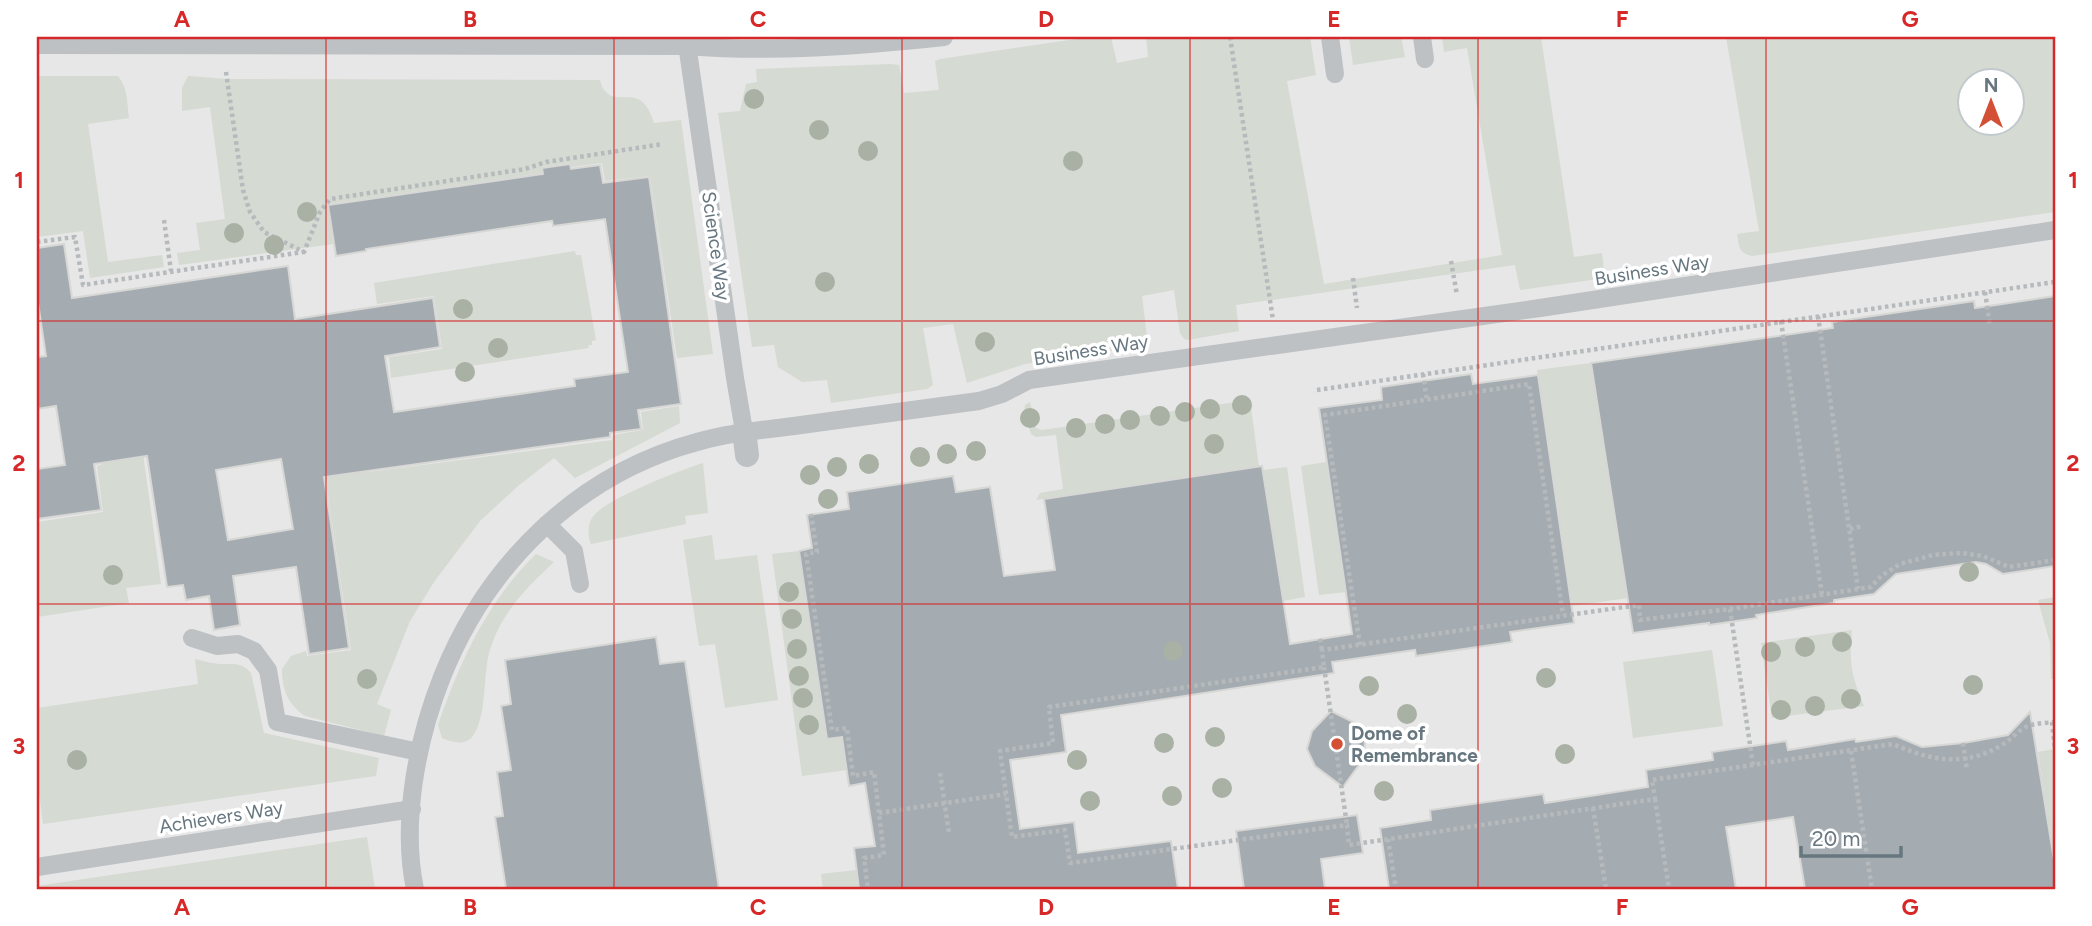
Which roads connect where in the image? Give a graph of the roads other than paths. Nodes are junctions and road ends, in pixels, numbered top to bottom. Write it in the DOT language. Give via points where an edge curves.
graph roads {
  1 [pos="944,37"];
  2 [pos="1330,37"];
  3 [pos="1422,37"];
  4 [pos="686,41"];
  5 [pos="37,45"];
  6 [pos="1425,59"];
  7 [pos="1335,74"];
  8 [pos="2055,230"];
  9 [pos="746,443"];
  10 [pos="547,524"];
  11 [pos="580,584"];
  12 [pos="192,638"];
  13 [pos="419,752"];
  14 [pos="412,809"];
  15 [pos="37,867"];
  16 [pos="413,884"];
  1 -- 4 [label="lane" via="747,50"];
  2 -- 7 [label="lane"];
  3 -- 6 [label="lane"];
  4 -- 5 [label="lane"];
  4 -- 9 [label="lane, Science Way"];
  8 -- 9 [label="lane, Business Way" via="1029,380 979,401"];
  9 -- 10 [label="lane, Business Way" via="693,443 586,492"];
  10 -- 11 [label="lane" via="574,551"];
  10 -- 13 [label="lane, Business Way" via="513,557 476,608 452,651"];
  12 -- 13 [label="lane" via="217,646 238,644 254,651 268,670 277,722"];
  13 -- 14 [label="lane, Business Way"];
  14 -- 15 [label="lane, Achievers Way"];
  14 -- 16 [label="lane, Business Way"];
}
